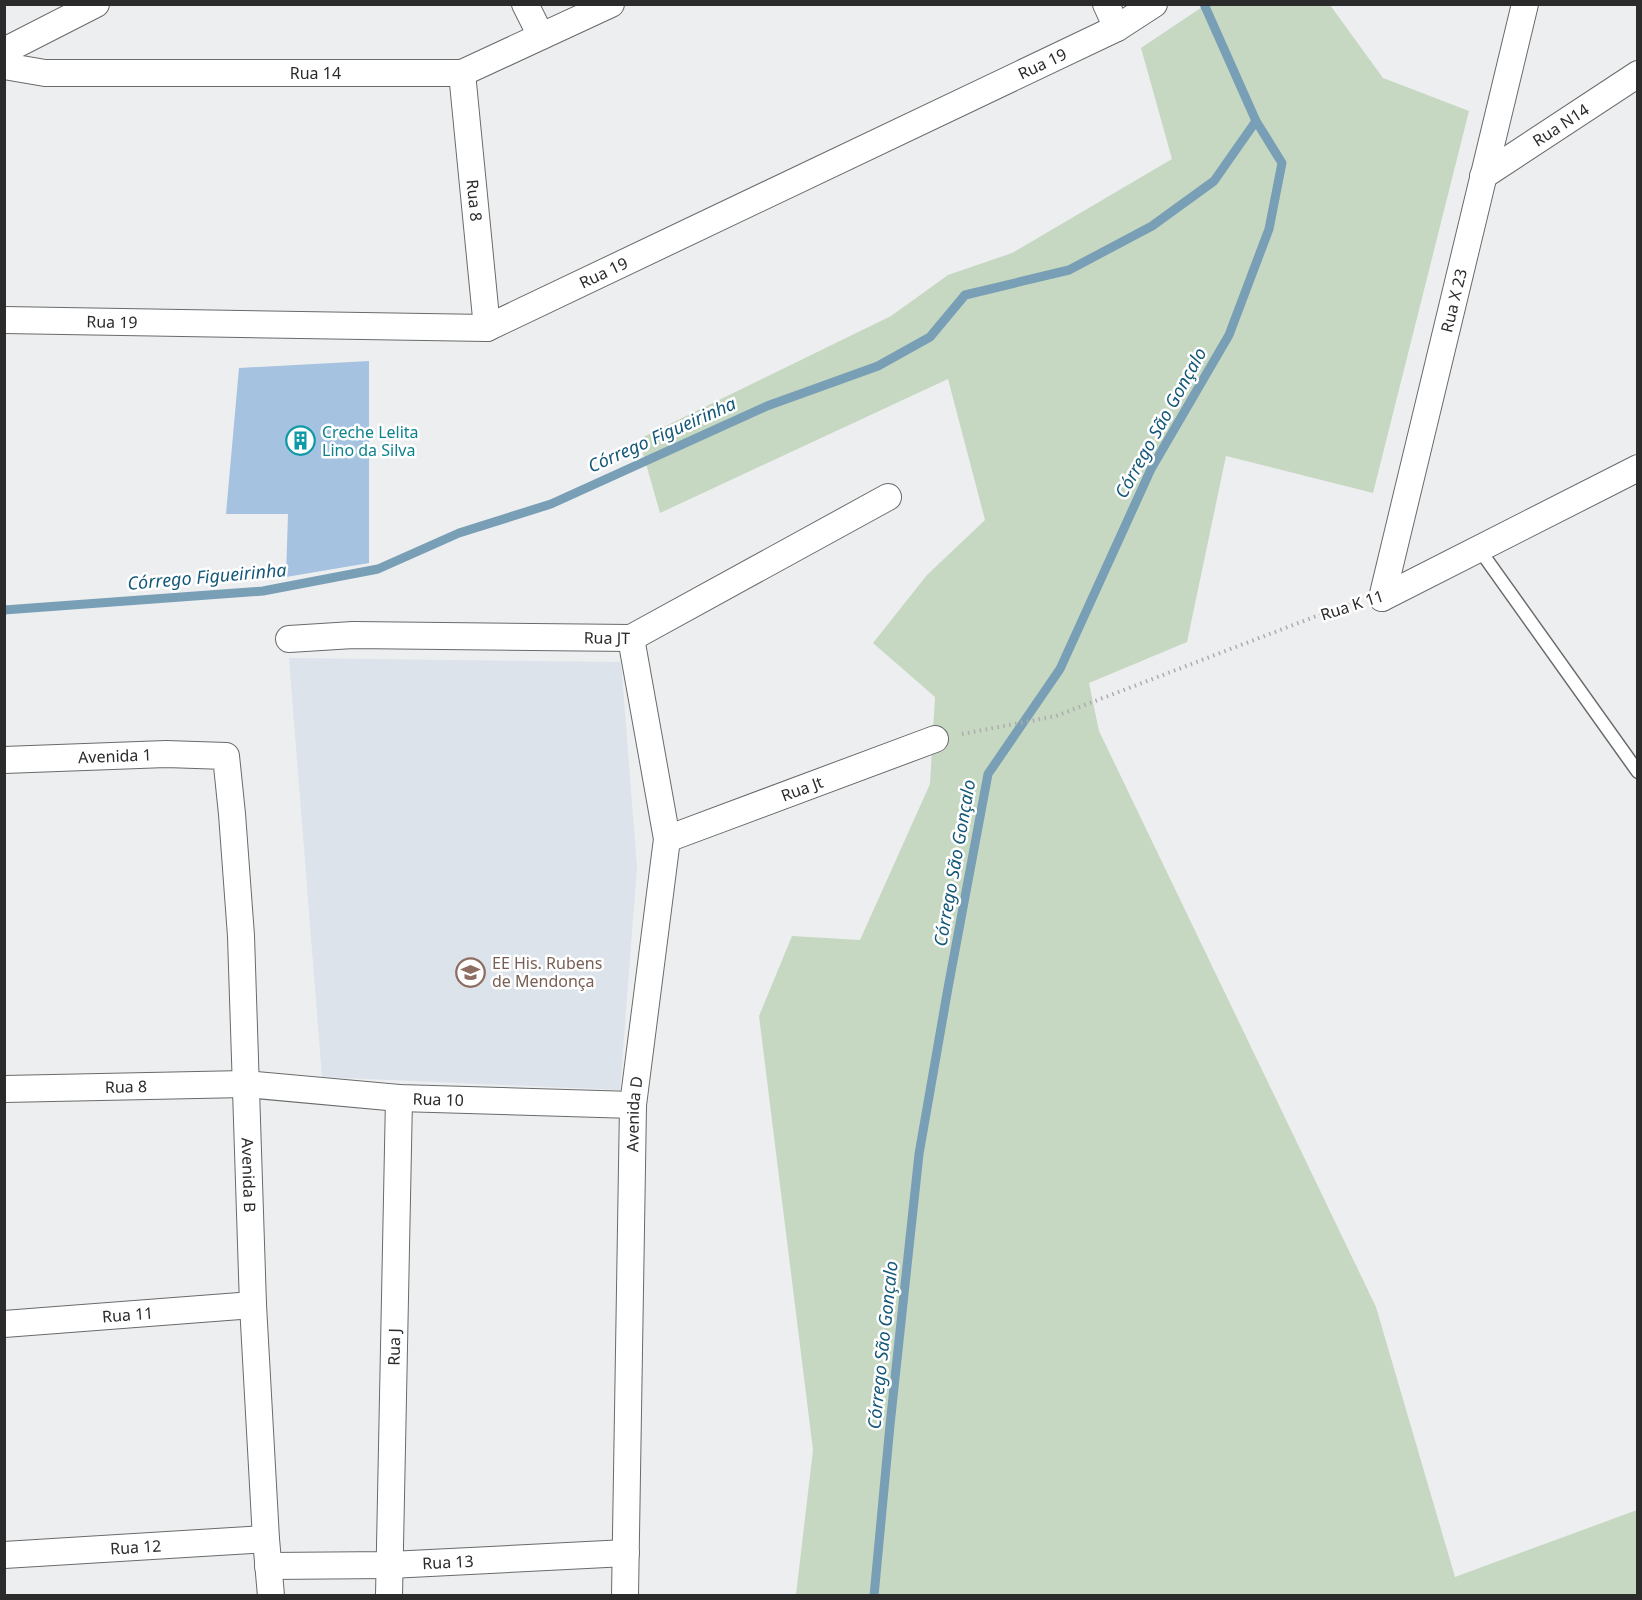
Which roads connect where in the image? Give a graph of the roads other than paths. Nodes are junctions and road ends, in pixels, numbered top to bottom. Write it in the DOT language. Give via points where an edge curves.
graph roads {
  1 [pos="96,4"];
  2 [pos="525,4"];
  3 [pos="611,4"];
  4 [pos="1106,4"];
  5 [pos="1525,4"];
  6 [pos="1149,8"];
  7 [pos="1117,28"];
  8 [pos="541,36"];
  9 [pos="4,51"];
  10 [pos="4,66"];
  11 [pos="462,73"];
  12 [pos="1638,74"];
  13 [pos="1483,176"];
  14 [pos="4,320"];
  15 [pos="487,328"];
  16 [pos="1638,468"];
  17 [pos="888,497"];
  18 [pos="1479,549"];
  19 [pos="1382,598"];
  20 [pos="631,638"];
  21 [pos="289,639"];
  22 [pos="935,739"];
  23 [pos="226,756"];
  24 [pos="4,760"];
  25 [pos="1638,772"];
  26 [pos="668,839"];
  27 [pos="245,1084"];
  28 [pos="4,1089"];
  29 [pos="399,1098"];
  30 [pos="633,1105"];
  31 [pos="253,1305"];
  32 [pos="4,1324"];
  33 [pos="266,1539"];
  34 [pos="626,1553"];
  35 [pos="4,1555"];
  36 [pos="390,1565"];
  37 [pos="268,1566"];
  38 [pos="271,1596"];
  39 [pos="389,1596"];
  40 [pos="626,1596"];
  1 -- 9 [label="street"];
  2 -- 8 [label="street"];
  3 -- 8 [label="street, Rua 14"];
  4 -- 7 [label="street"];
  5 -- 13 [label="street, Rua X 23"];
  6 -- 7 [label="street, Rua 19"];
  7 -- 15 [label="street, Rua 19"];
  8 -- 11 [label="street, Rua 14"];
  10 -- 11 [label="street, Rua 14" via="45,73"];
  11 -- 15 [label="street, Rua 8"];
  12 -- 13 [label="street, Rua N14"];
  13 -- 19 [label="street, Rua X 23"];
  14 -- 15 [label="street, Rua 19"];
  16 -- 18 [label="street, Rua K 11"];
  17 -- 20 [label="street, Rua JT"];
  18 -- 19 [label="street, Rua K 11"];
  18 -- 25 [label="lane"];
  20 -- 21 [label="street, Rua JT" via="354,635"];
  20 -- 26 [label="street, Avenida D"];
  22 -- 26 [label="street, Rua Jt"];
  23 -- 24 [label="street, Avenida 1" via="166,754"];
  23 -- 27 [label="street, Avenida B" via="241,936"];
  26 -- 30 [label="street, Avenida D"];
  27 -- 28 [label="street, Rua 8"];
  27 -- 29 [label="street, Rua 10"];
  27 -- 31 [label="street, Avenida B"];
  29 -- 30 [label="street, Rua 10"];
  29 -- 36 [label="street, Rua J"];
  30 -- 34 [label="street, Avenida D"];
  31 -- 32 [label="street, Rua 11"];
  31 -- 33 [label="street, Avenida B"];
  33 -- 35 [label="street, Rua 12"];
  33 -- 37 [label="street, Avenida B"];
  34 -- 36 [label="street, Rua 13"];
  34 -- 40 [label="street, Avenida D"];
  36 -- 37 [label="street, Rua 13"];
  36 -- 39 [label="street, Rua J"];
  37 -- 38 [label="street, Avenida B"];
}
